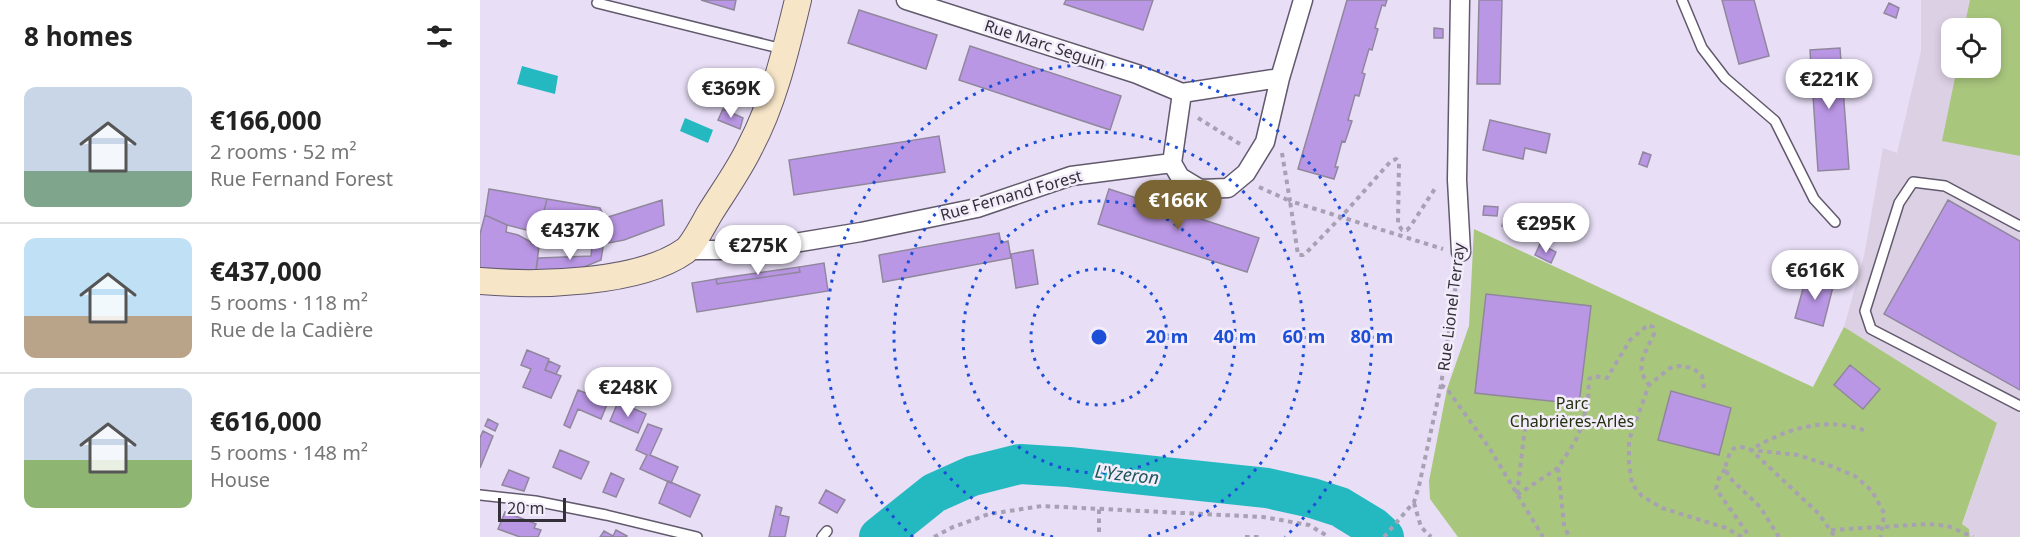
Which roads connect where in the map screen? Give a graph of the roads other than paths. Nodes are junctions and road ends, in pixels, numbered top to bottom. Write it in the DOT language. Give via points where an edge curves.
graph roads {
  1 [pos="798,0"];
  2 [pos="906,0"];
  3 [pos="1303,0"];
  4 [pos="1460,0"];
  5 [pos="1682,0"];
  6 [pos="597,3"];
  7 [pos="786,50"];
  8 [pos="1281,78"];
  9 [pos="1182,93"];
  10 [pos="1172,163"];
  11 [pos="1835,222"];
  12 [pos="2020,226"];
  13 [pos="687,250"];
  14 [pos="1453,251"];
  15 [pos="480,281"];
  16 [pos="2020,406"];
  17 [pos="480,495"];
  18 [pos="697,537"];
  1 -- 7 [label="street"];
  2 -- 9 [label="street, Rue Marc Seguin" via="1137,74"];
  3 -- 8 [label="street"];
  4 -- 14 [label="street, Rue Lionel Terray"];
  5 -- 11 [label="lane" via="1702,48 1725,78 1775,121 1814,199"];
  6 -- 7 [label="lane"];
  7 -- 13 [label="street" via="750,148"];
  8 -- 9 [label="street"];
  8 -- 10 [label="street" via="1265,142 1246,174 1228,188 1200,189 1180,177"];
  9 -- 10 [label="street"];
  10 -- 13 [label="street, Rue Fernand Forest" via="1071,176 977,208 850,233 752,250"];
  12 -- 16 [label="lane" via="1945,186 1913,182 1899,203 1865,311 1871,329"];
  13 -- 15 [label="street" via="649,269 611,276 571,281"];
  17 -- 18 [label="lane" via="535,501"];
}
